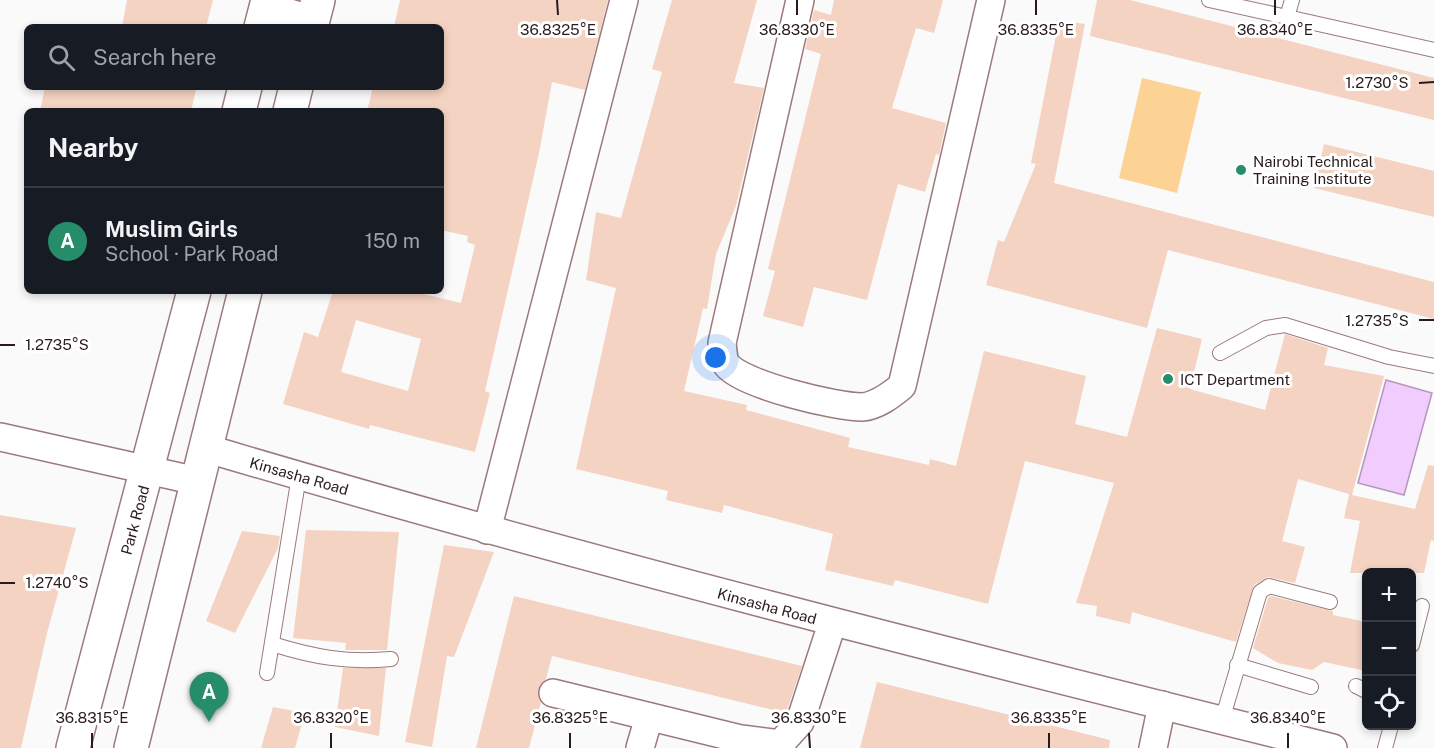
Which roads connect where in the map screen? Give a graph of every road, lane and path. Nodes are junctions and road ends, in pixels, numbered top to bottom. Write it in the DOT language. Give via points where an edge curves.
graph roads {
  1 [pos="624,0"];
  2 [pos="800,0"];
  3 [pos="991,0"];
  4 [pos="1209,0"];
  5 [pos="1292,0"];
  6 [pos="265,11"];
  7 [pos="314,16"];
  8 [pos="1287,16"];
  9 [pos="1434,50"];
  10 [pos="245,90"];
  11 [pos="295,90"];
  12 [pos="240,108"];
  13 [pos="291,108"];
  14 [pos="193,294"];
  15 [pos="244,294"];
  16 [pos="1220,353"];
  17 [pos="1434,366"];
  18 [pos="2,435"];
  19 [pos="205,448"];
  20 [pos="149,469"];
  21 [pos="298,476"];
  22 [pos="197,481"];
  23 [pos="487,530"];
  24 [pos="1330,602"];
  25 [pos="1422,606"];
  26 [pos="832,624"];
  27 [pos="1416,629"];
  28 [pos="272,644"];
  29 [pos="391,659"];
  30 [pos="1237,665"];
  31 [pos="267,673"];
  32 [pos="1311,687"];
  33 [pos="553,693"];
  34 [pos="1162,705"];
  35 [pos="649,717"];
  36 [pos="1222,720"];
  37 [pos="1390,730"];
  38 [pos="73,748"];
  39 [pos="131,748"];
  40 [pos="640,748"];
  41 [pos="1153,748"];
  42 [pos="1333,748"];
  43 [pos="1385,748"];
  1 -- 23 [label="street"];
  2 -- 3 [label="street" via="722,343 726,364 742,378 799,395 863,407 886,399 902,386"];
  4 -- 8 [label="lane"];
  5 -- 8 [label="lane"];
  6 -- 7 [label="street"];
  8 -- 9 [label="lane"];
  10 -- 12 [label="main road"];
  11 -- 13 [label="main road"];
  14 -- 20 [label="main road, Park Road"];
  15 -- 19 [label="main road"];
  16 -- 17 [label="lane" via="1266,328 1285,325 1389,357"];
  18 -- 20 [label="street"];
  19 -- 21 [label="street, Kinsasha Road"];
  19 -- 22 [label="main road"];
  20 -- 22 [label="street"];
  20 -- 38 [label="main road, Park Road"];
  21 -- 23 [label="street, Kinsasha Road"];
  21 -- 28 [label="lane"];
  22 -- 39 [label="main road"];
  23 -- 26 [label="street, Kinsasha Road"];
  24 -- 30 [label="lane" via="1264,588"];
  25 -- 27 [label="lane"];
  26 -- 34 [label="street, Kinsasha Road"];
  26 -- 35 [label="street" via="800,722 780,744"];
  28 -- 29 [label="lane" via="320,658"];
  28 -- 31 [label="lane"];
  30 -- 32 [label="lane"];
  30 -- 36 [label="lane"];
  33 -- 35 [label="street"];
  34 -- 36 [label="street, Kinsasha Road"];
  34 -- 41 [label="street"];
  35 -- 40 [label="street"];
  36 -- 42 [label="street, Kinsasha Road"];
  37 -- 43 [label="lane"];
}
